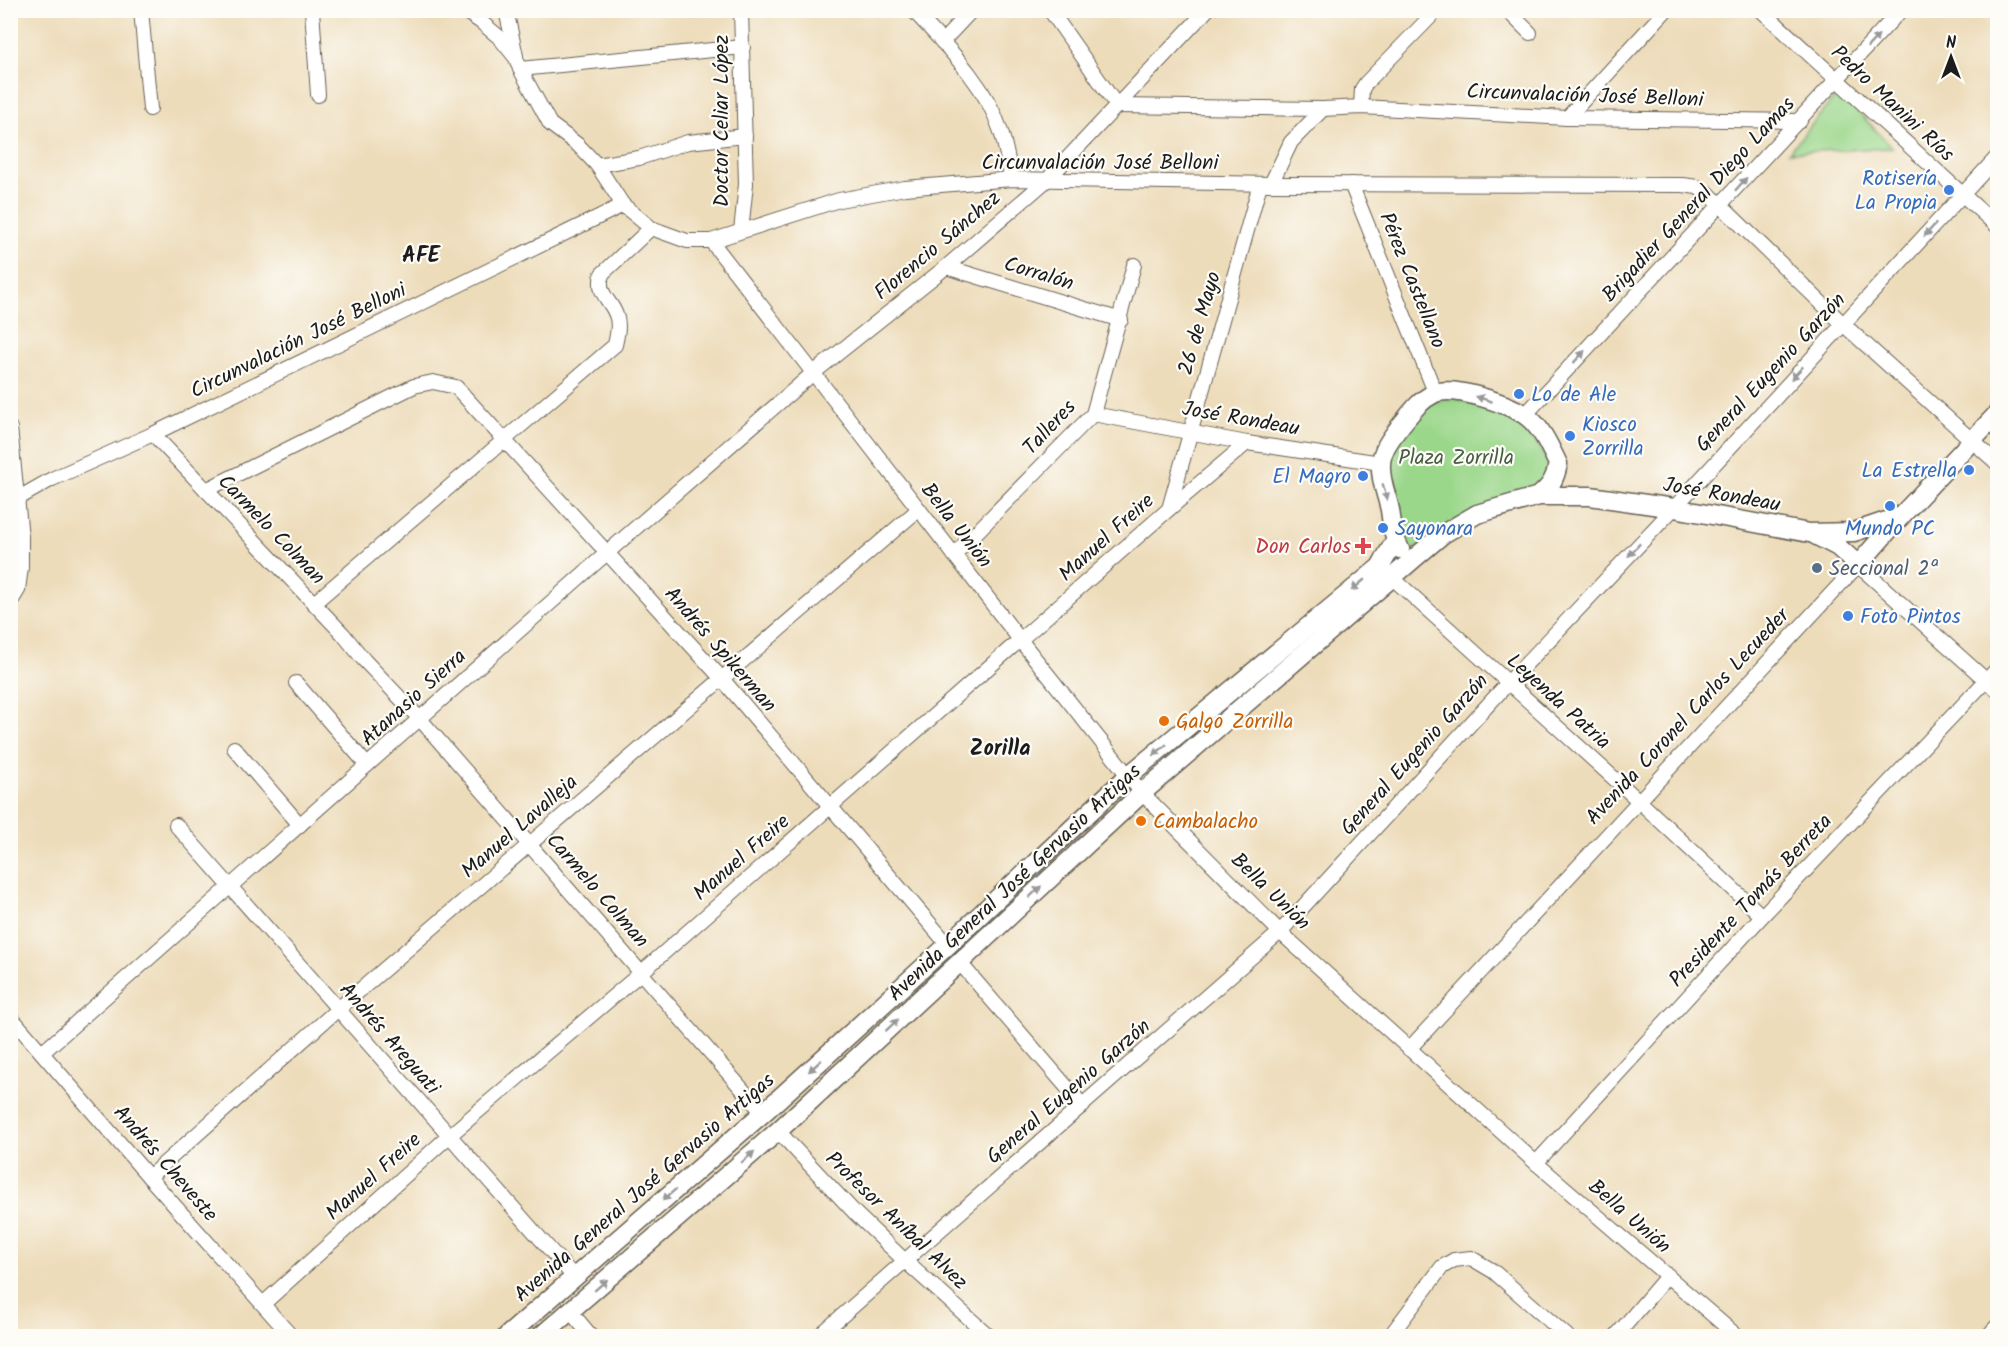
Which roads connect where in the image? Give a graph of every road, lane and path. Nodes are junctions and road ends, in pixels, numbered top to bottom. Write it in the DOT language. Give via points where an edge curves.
graph roads {
  1 [pos="141,10"];
  2 [pos="312,10"];
  3 [pos="463,10"];
  4 [pos="506,10"];
  5 [pos="741,10"];
  6 [pos="913,10"];
  7 [pos="972,10"];
  8 [pos="1050,10"];
  9 [pos="1207,10"];
  10 [pos="1437,10"];
  11 [pos="1507,10"];
  12 [pos="1666,10"];
  13 [pos="1761,10"];
  14 [pos="1901,10"];
  15 [pos="1530,33"];
  16 [pos="942,42"];
  17 [pos="743,48"];
  18 [pos="518,63"];
  19 [pos="1838,80"];
  20 [pos="318,95"];
  21 [pos="1117,106"];
  22 [pos="1361,107"];
  23 [pos="150,109"];
  24 [pos="1323,109"];
  25 [pos="1567,118"];
  26 [pos="1800,121"];
  27 [pos="745,136"];
  28 [pos="1998,156"];
  29 [pos="597,165"];
  30 [pos="1012,179"];
  31 [pos="1048,179"];
  32 [pos="1265,184"];
  33 [pos="1351,184"];
  34 [pos="1962,194"];
  35 [pos="623,205"];
  36 [pos="1721,206"];
  37 [pos="1998,227"];
  38 [pos="651,228"];
  39 [pos="741,231"];
  40 [pos="711,241"];
  41 [pos="1134,265"];
  42 [pos="946,267"];
  43 [pos="1121,320"];
  44 [pos="1843,324"];
  45 [pos="813,374"];
  46 [pos="1436,392"];
  47 [pos="1998,413"];
  48 [pos="1093,414"];
  49 [pos="1525,415"];
  50 [pos="10,428"];
  51 [pos="1190,432"];
  52 [pos="153,434"];
  53 [pos="504,440"];
  54 [pos="1972,440"];
  55 [pos="1247,443"];
  56 [pos="1381,463"];
  57 [pos="1558,464"];
  58 [pos="1998,464"];
  59 [pos="206,490"];
  60 [pos="1539,496"];
  61 [pos="1590,496"];
  62 [pos="17,499"];
  63 [pos="1674,508"];
  64 [pos="918,509"];
  65 [pos="1169,509"];
  66 [pos="1901,516"];
  67 [pos="17,531"];
  68 [pos="1809,533"];
  69 [pos="1395,541"];
  70 [pos="608,552"];
  71 [pos="954,555"];
  72 [pos="1417,556"];
  73 [pos="1858,565"];
  74 [pos="1386,573"];
  75 [pos="10,603"];
  76 [pos="314,603"];
  77 [pos="1020,641"];
  78 [pos="1998,668"];
  79 [pos="723,680"];
  80 [pos="1986,680"];
  81 [pos="296,683"];
  82 [pos="1508,683"];
  83 [pos="1998,691"];
  84 [pos="420,719"];
  85 [pos="234,748"];
  86 [pos="368,765"];
  87 [pos="1128,776"];
  88 [pos="1142,792"];
  89 [pos="1639,801"];
  90 [pos="830,807"];
  91 [pos="176,825"];
  92 [pos="300,825"];
  93 [pos="531,844"];
  94 [pos="230,887"];
  95 [pos="1762,916"];
  96 [pos="1280,932"];
  97 [pos="948,945"];
  98 [pos="960,963"];
  99 [pos="642,972"];
  100 [pos="338,1010"];
  101 [pos="10,1016"];
  102 [pos="1409,1049"];
  103 [pos="43,1052"];
  104 [pos="1083,1106"];
  105 [pos="763,1113"];
  106 [pos="778,1131"];
  107 [pos="448,1136"];
  108 [pos="1536,1163"];
  109 [pos="149,1177"];
  110 [pos="905,1261"];
  111 [pos="1668,1275"];
  112 [pos="575,1278"];
  113 [pos="263,1304"];
  114 [pos="570,1311"];
  115 [pos="1998,1325"];
  116 [pos="1395,1335"];
  117 [pos="291,1336"];
  118 [pos="507,1336"];
  119 [pos="541,1336"];
  120 [pos="591,1336"];
  121 [pos="819,1336"];
  122 [pos="989,1336"];
  123 [pos="1567,1336"];
  124 [pos="1616,1336"];
  125 [pos="1737,1336"];
  126 [pos="1988,1336"];
  1 -- 23 [label="street"];
  2 -- 20 [label="street"];
  3 -- 18 [label="street" via="499,37"];
  4 -- 18 [label="street"];
  5 -- 17 [label="street, Doctor Celiar López"];
  6 -- 16 [label="street"];
  7 -- 16 [label="street"];
  8 -- 21 [label="street"];
  9 -- 21 [label="street, Florencio Sánchez"];
  10 -- 22 [label="street" via="1366,83"];
  11 -- 15 [label="street"];
  12 -- 25 [label="street"];
  13 -- 19 [label="street, Pedro Manini Ríos"];
  19 -- 14 [label="street, Brigadier General Diego Lamas, one-way"];
  16 -- 30 [label="street" via="988,102 1000,129"];
  17 -- 18 [label="street"];
  17 -- 27 [label="street, Doctor Celiar López"];
  18 -- 29 [label="street" via="550,124"];
  19 -- 26 [label="street, Brigadier General Diego Lamas"];
  19 -- 34 [label="street, Pedro Manini Ríos"];
  21 -- 24 [label="street, Circunvalación José Belloni"];
  21 -- 31 [label="street, Florencio Sánchez"];
  22 -- 24 [label="street, Circunvalación José Belloni"];
  22 -- 25 [label="street, Circunvalación José Belloni"];
  24 -- 32 [label="street, 26 de Mayo" via="1291,142"];
  25 -- 26 [label="street, Circunvalación José Belloni"];
  36 -- 26 [label="street, Brigadier General Diego Lamas, one-way"];
  27 -- 29 [label="street" via="688,142 639,158"];
  27 -- 39 [label="street, Doctor Celiar López" via="746,184"];
  28 -- 34 [label="street, General Eugenio Garzón"];
  29 -- 35 [label="street"];
  30 -- 31 [label="street, Circunvalación José Belloni"];
  30 -- 39 [label="street, Circunvalación José Belloni" via="905,188 839,200"];
  31 -- 32 [label="street, Circunvalación José Belloni"];
  31 -- 42 [label="street, Florencio Sánchez"];
  32 -- 33 [label="street, Circunvalación José Belloni"];
  32 -- 51 [label="street, 26 de Mayo"];
  33 -- 36 [label="street, Circunvalación José Belloni" via="1683,184 1697,187"];
  33 -- 46 [label="street, Pérez Castellano"];
  34 -- 37 [label="street, Pedro Manini Ríos"];
  34 -- 44 [label="street, General Eugenio Garzón, one-way"];
  35 -- 38 [label="street, Circunvalación José Belloni"];
  35 -- 52 [label="street, Circunvalación José Belloni"];
  36 -- 44 [label="street, Circunvalación José Belloni"];
  49 -- 36 [label="street, Brigadier General Diego Lamas, one-way"];
  38 -- 40 [label="street, Circunvalación José Belloni" via="687,241"];
  38 -- 53 [label="street" via="602,274 600,284 616,315 615,345"];
  39 -- 40 [label="street, Circunvalación José Belloni"];
  40 -- 45 [label="street, Bella Unión"];
  41 -- 43 [label="street, Talleres"];
  42 -- 43 [label="street, Corralón"];
  42 -- 45 [label="street, Florencio Sánchez"];
  43 -- 48 [label="street, Talleres"];
  44 -- 54 [label="street, Circunvalación José Belloni"];
  44 -- 63 [label="street, General Eugenio Garzón, one-way"];
  45 -- 64 [label="street, Bella Unión"];
  45 -- 70 [label="street, Atanasio Sierra"];
  49 -- 46 [label="main road, one-way" via="1469,394"];
  46 -- 56 [label="main road" via="1417,404 1386,446"];
  47 -- 54 [label="main road, Avenida Coronel Carlos Lecueder"];
  48 -- 51 [label="street, José Rondeau"];
  48 -- 71 [label="street, Talleres"];
  49 -- 57 [label="main road, José Rondeau" via="1543,436"];
  50 -- 62 [label="street"];
  51 -- 55 [label="street, José Rondeau"];
  51 -- 65 [label="street, 26 de Mayo"];
  52 -- 59 [label="street, Carmelo Colman"];
  52 -- 62 [label="street, Circunvalación José Belloni"];
  53 -- 59 [label="street, Andrés Spikerman" via="456,387 433,382 414,386"];
  53 -- 70 [label="street, Andrés Spikerman"];
  53 -- 76 [label="street"];
  54 -- 58 [label="street, Circunvalación José Belloni"];
  54 -- 66 [label="main road, Avenida Coronel Carlos Lecueder"];
  55 -- 56 [label="street, José Rondeau"];
  55 -- 65 [label="street, Manuel Freire"];
  56 -- 69 [label="main road, one-way"];
  57 -- 60 [label="main road" via="1555,479"];
  57 -- 61 [label="main road, José Rondeau" via="1570,484"];
  59 -- 76 [label="street, Carmelo Colman"];
  60 -- 61 [label="main road, José Rondeau"];
  60 -- 72 [label="main road, Avenida General José Gervasio Artigas" via="1477,514 1443,534"];
  61 -- 63 [label="main road, José Rondeau"];
  62 -- 67 [label="street"];
  63 -- 68 [label="main road, José Rondeau"];
  63 -- 82 [label="street, General Eugenio Garzón, one-way"];
  64 -- 71 [label="street, Bella Unión"];
  64 -- 79 [label="street, Manuel Lavalleja"];
  65 -- 77 [label="street, Manuel Freire"];
  66 -- 68 [label="main road, José Rondeau" via="1854,532"];
  66 -- 73 [label="main road, Avenida Coronel Carlos Lecueder"];
  67 -- 75 [label="street" via="21,567 18,590"];
  68 -- 73 [label="main road, José Rondeau" via="1838,547"];
  69 -- 72 [label="main road" via="1404,554"];
  69 -- 74 [label="main road, Avenida General José Gervasio Artigas"];
  70 -- 79 [label="street, Andrés Spikerman"];
  70 -- 84 [label="street, Atanasio Sierra"];
  71 -- 77 [label="street, Bella Unión"];
  72 -- 74 [label="main road, Avenida General José Gervasio Artigas"];
  73 -- 80 [label="street"];
  73 -- 89 [label="street, Avenida Coronel Carlos Lecueder"];
  74 -- 82 [label="street, Leyenda Patria"];
  74 -- 87 [label="main road, Avenida General José Gervasio Artigas, one-way"];
  74 -- 88 [label="main road, Avenida General José Gervasio Artigas"];
  76 -- 84 [label="street, Carmelo Colman"];
  77 -- 87 [label="street, Bella Unión"];
  77 -- 90 [label="street, Manuel Freire"];
  78 -- 80 [label="street, Presidente Tomás Berreta"];
  79 -- 90 [label="street, Andrés Spikerman"];
  79 -- 93 [label="street, Manuel Lavalleja"];
  80 -- 83 [label="street"];
  80 -- 95 [label="street, Presidente Tomás Berreta"];
  81 -- 86 [label="street"];
  82 -- 89 [label="street, Leyenda Patria"];
  82 -- 96 [label="street, General Eugenio Garzón"];
  84 -- 86 [label="street, Atanasio Sierra"];
  84 -- 93 [label="street, Carmelo Colman"];
  85 -- 92 [label="street"];
  86 -- 92 [label="street, Atanasio Sierra"];
  87 -- 88 [label="street, Bella Unión"];
  87 -- 97 [label="main road, Avenida General José Gervasio Artigas"];
  88 -- 96 [label="street, Bella Unión"];
  98 -- 88 [label="main road, Avenida General José Gervasio Artigas, one-way"];
  89 -- 95 [label="street, Leyenda Patria"];
  89 -- 102 [label="street, Avenida Coronel Carlos Lecueder"];
  90 -- 97 [label="street, Andrés Spikerman"];
  90 -- 99 [label="street, Manuel Freire"];
  91 -- 94 [label="street, Andrés Areguati"];
  92 -- 94 [label="street, Atanasio Sierra"];
  93 -- 99 [label="street, Carmelo Colman"];
  93 -- 100 [label="street, Manuel Lavalleja"];
  94 -- 100 [label="street, Andrés Areguati"];
  94 -- 103 [label="street, Atanasio Sierra"];
  95 -- 108 [label="street, Presidente Tomás Berreta"];
  96 -- 102 [label="street, Bella Unión"];
  96 -- 104 [label="street, General Eugenio Garzón"];
  97 -- 105 [label="main road, Avenida General José Gervasio Artigas, one-way"];
  98 -- 104 [label="street"];
  106 -- 98 [label="main road, Avenida General José Gervasio Artigas, one-way"];
  99 -- 105 [label="street, Carmelo Colman"];
  99 -- 107 [label="street, Manuel Freire"];
  100 -- 107 [label="street, Andrés Areguati"];
  100 -- 109 [label="street, Manuel Lavalleja"];
  101 -- 103 [label="street, Andrés Cheveste"];
  102 -- 108 [label="street, Bella Unión"];
  103 -- 109 [label="street, Andrés Cheveste"];
  104 -- 110 [label="street, General Eugenio Garzón"];
  105 -- 112 [label="main road, Avenida General José Gervasio Artigas, one-way"];
  106 -- 110 [label="street, Profesor Aníbal Alvez"];
  114 -- 106 [label="main road, Avenida General José Gervasio Artigas, one-way"];
  107 -- 112 [label="street, Andrés Areguati"];
  107 -- 113 [label="street, Manuel Freire"];
  108 -- 111 [label="street, Bella Unión"];
  109 -- 113 [label="street, Andrés Cheveste"];
  110 -- 121 [label="street, General Eugenio Garzón"];
  110 -- 122 [label="street, Profesor Aníbal Alvez"];
  111 -- 124 [label="street"];
  111 -- 125 [label="street, Bella Unión"];
  112 -- 118 [label="main road, Avenida General José Gervasio Artigas"];
  113 -- 117 [label="street, Andrés Cheveste"];
  114 -- 119 [label="main road, Avenida General José Gervasio Artigas"];
  114 -- 120 [label="street"];
  115 -- 126 [label="street"];
  116 -- 123 [label="street" via="1442,1267 1454,1260 1471,1258 1493,1271"];
}
